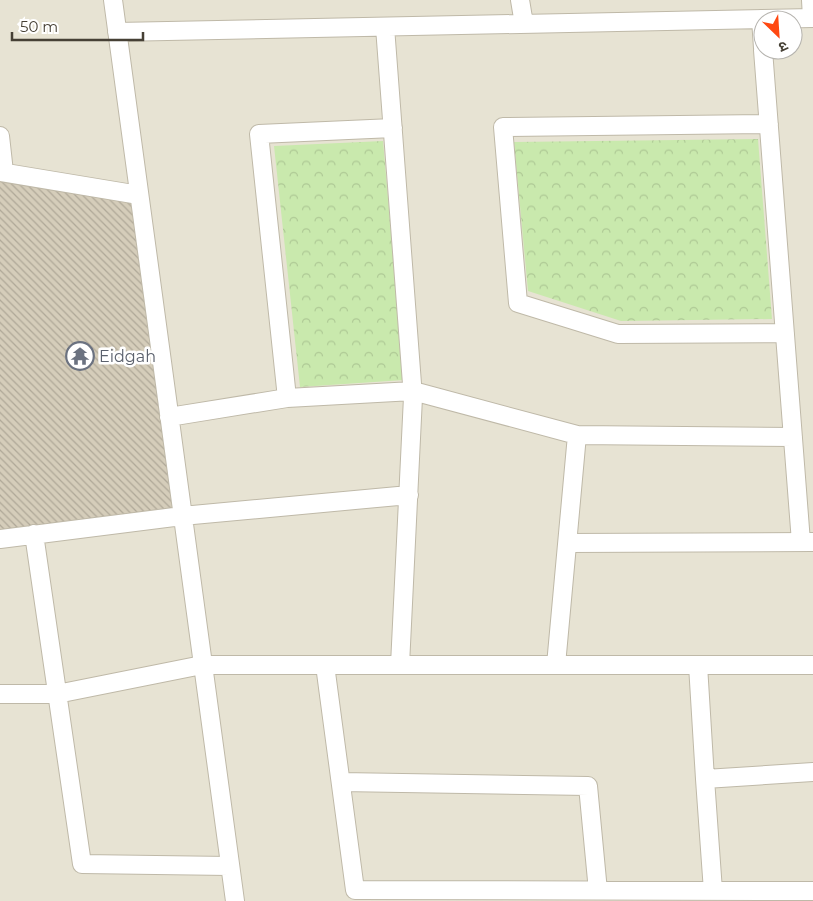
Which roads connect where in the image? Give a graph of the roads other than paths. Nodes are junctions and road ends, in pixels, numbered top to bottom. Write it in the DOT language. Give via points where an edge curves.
graph roads {
  1 [pos="113,0"];
  2 [pos="520,0"];
  3 [pos="811,0"];
  4 [pos="812,18"];
  5 [pos="753,19"];
  6 [pos="524,24"];
  7 [pos="385,27"];
  8 [pos="117,32"];
  9 [pos="764,60"];
  10 [pos="769,124"];
  11 [pos="393,128"];
  12 [pos="0,136"];
  13 [pos="2,172"];
  14 [pos="139,195"];
  15 [pos="785,333"];
  16 [pos="413,391"];
  17 [pos="287,398"];
  18 [pos="169,416"];
  19 [pos="577,435"];
  20 [pos="793,436"];
  21 [pos="408,495"];
  22 [pos="182,516"];
  23 [pos="34,534"];
  24 [pos="0,539"];
  25 [pos="807,542"];
  26 [pos="568,543"];
  27 [pos="202,665"];
  28 [pos="326,665"];
  29 [pos="556,665"];
  30 [pos="698,665"];
  31 [pos="813,665"];
  32 [pos="400,666"];
  33 [pos="0,694"];
  34 [pos="57,694"];
  35 [pos="813,772"];
  36 [pos="705,779"];
  37 [pos="341,782"];
  38 [pos="229,866"];
  39 [pos="598,891"];
  40 [pos="713,891"];
  41 [pos="813,891"];
  42 [pos="235,901"];
  1 -- 8 [label="street"];
  2 -- 6 [label="street"];
  3 -- 4 [label="street"];
  5 -- 6 [label="street"];
  6 -- 7 [label="street"];
  7 -- 8 [label="street"];
  7 -- 11 [label="street"];
  8 -- 14 [label="street"];
  9 -- 10 [label="street"];
  10 -- 15 [label="street"];
  10 -- 15 [label="street" via="503,127 518,303 618,334"];
  11 -- 16 [label="street"];
  11 -- 17 [label="street" via="259,134"];
  12 -- 13 [label="street"];
  13 -- 14 [label="street"];
  14 -- 18 [label="street"];
  15 -- 20 [label="street"];
  16 -- 17 [label="street"];
  16 -- 19 [label="street"];
  16 -- 21 [label="street"];
  17 -- 18 [label="street"];
  18 -- 22 [label="street"];
  19 -- 20 [label="street"];
  19 -- 26 [label="street"];
  20 -- 25 [label="street"];
  21 -- 22 [label="street"];
  21 -- 32 [label="street"];
  22 -- 23 [label="street"];
  22 -- 27 [label="street"];
  23 -- 24 [label="street"];
  23 -- 34 [label="street"];
  25 -- 26 [label="street"];
  26 -- 29 [label="street"];
  27 -- 28 [label="street"];
  27 -- 34 [label="street"];
  27 -- 38 [label="street"];
  28 -- 32 [label="street"];
  28 -- 37 [label="street"];
  29 -- 30 [label="street"];
  29 -- 32 [label="street"];
  30 -- 31 [label="street"];
  30 -- 36 [label="street"];
  33 -- 34 [label="street"];
  34 -- 38 [label="street" via="82,864"];
  35 -- 36 [label="street"];
  36 -- 40 [label="street"];
  37 -- 39 [label="street" via="355,890"];
  37 -- 39 [label="street" via="588,786"];
  38 -- 42 [label="street"];
  39 -- 40 [label="street"];
  40 -- 41 [label="street"];
}
